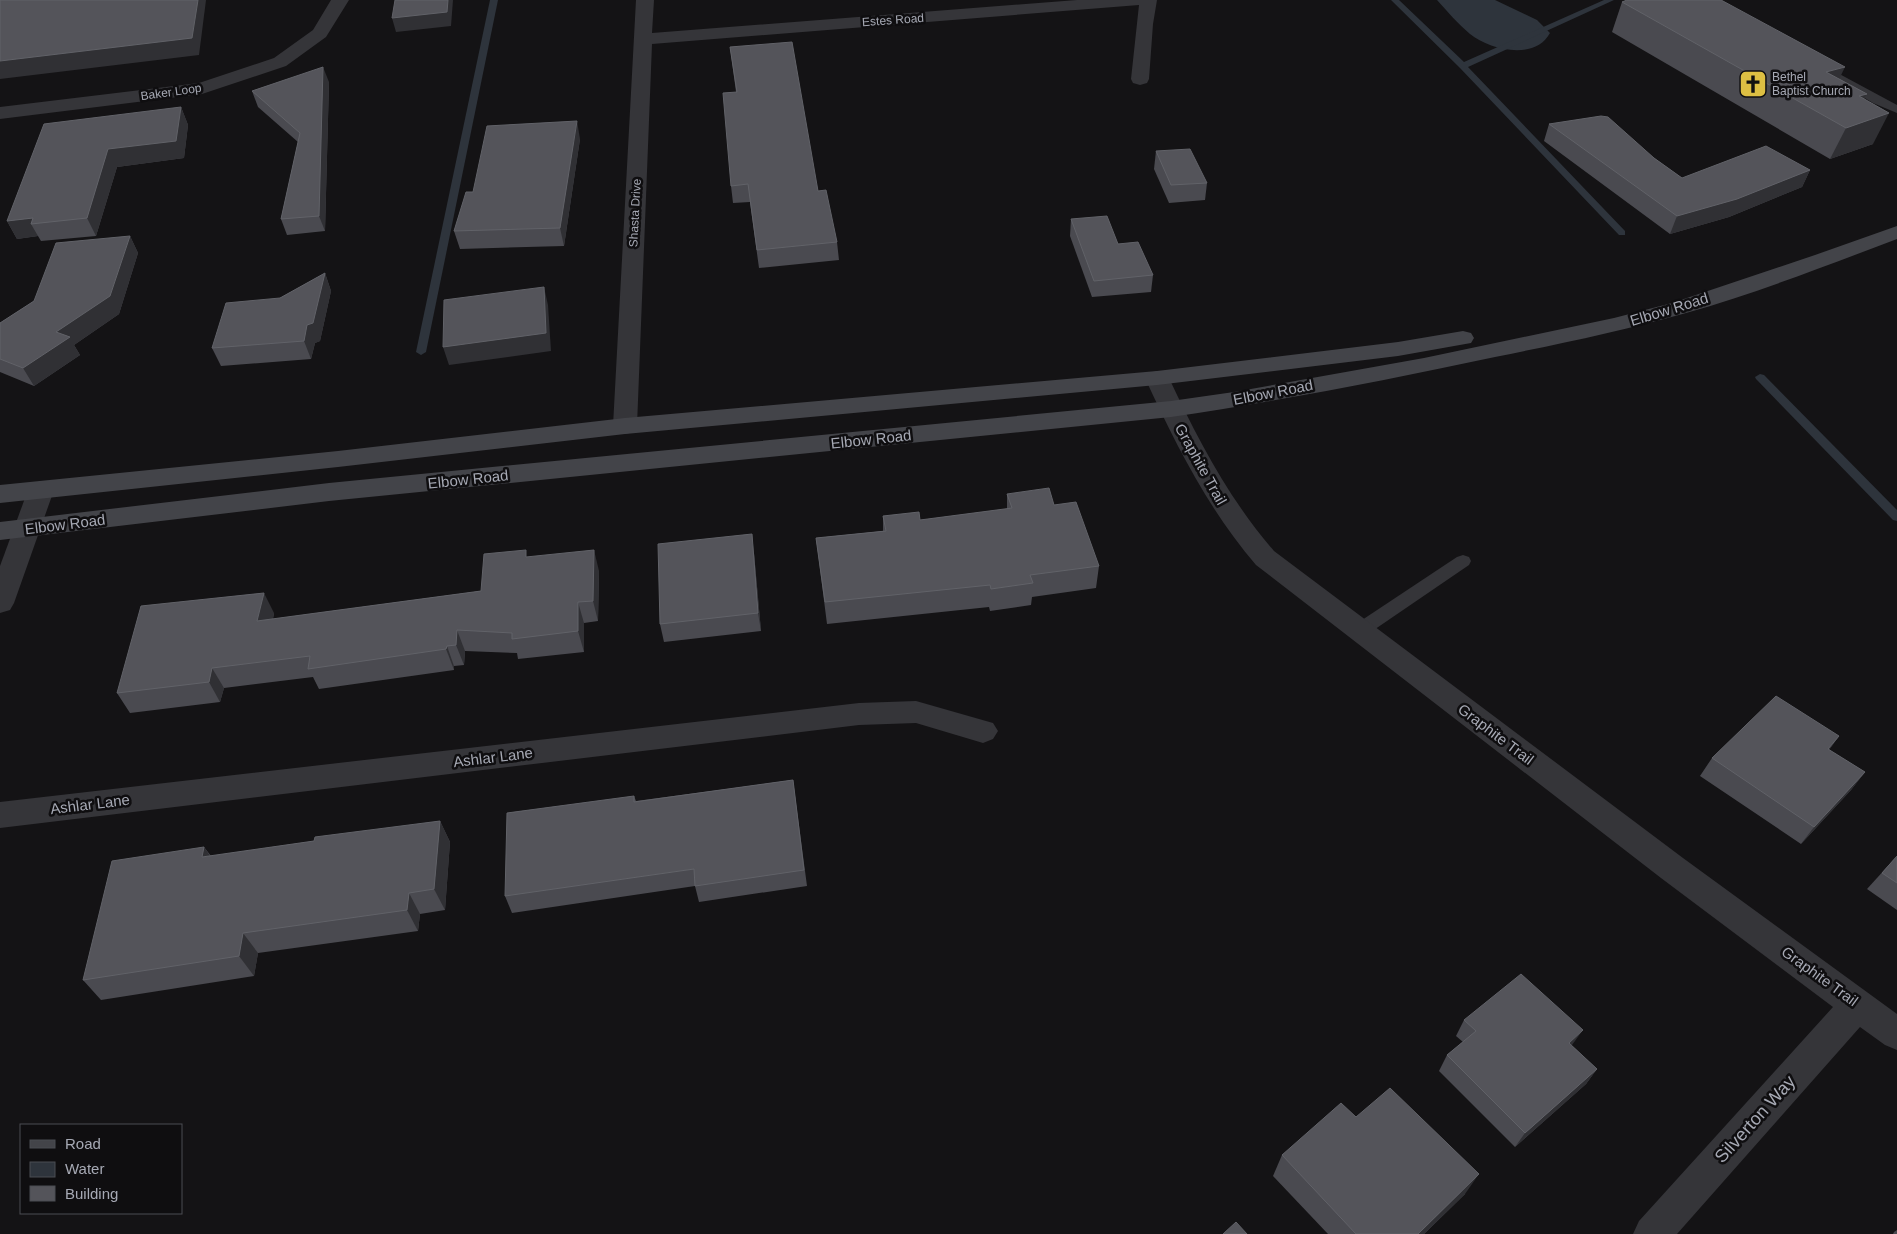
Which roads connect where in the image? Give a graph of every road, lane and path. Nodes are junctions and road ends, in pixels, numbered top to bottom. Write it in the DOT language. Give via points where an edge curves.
graph roads {
  1 [pos="340,0"];
  2 [pos="645,0"];
  3 [pos="1143,0"];
  4 [pos="1148,0"];
  5 [pos="644,39"];
  6 [pos="1808,59"];
  7 [pos="1140,79"];
  8 [pos="1897,109"];
  9 [pos="0,113"];
  10 [pos="1897,232"];
  11 [pos="1732,289"];
  12 [pos="1157,378"];
  13 [pos="1171,409"];
  14 [pos="625,426"];
  15 [pos="41,490"];
  16 [pos="0,494"];
  17 [pos="29,528"];
  18 [pos="0,531"];
  19 [pos="1463,561"];
  20 [pos="0,603"];
  21 [pos="1359,630"];
  22 [pos="983,731"];
  23 [pos="0,815"];
  24 [pos="1858,1004"];
  25 [pos="1897,1034"];
  26 [pos="1652,1234"];
  1 -- 9 [label="street, Baker Loop" via="320,33 280,62 202,88"];
  2 -- 5 [label="street, Shasta Drive"];
  3 -- 5 [label="street, Estes Road"];
  4 -- 7 [label="street"];
  5 -- 14 [label="street, Shasta Drive"];
  6 -- 8 [label="lane"];
  10 -- 11 [label="main road, Elbow Road"];
  11 -- 12 [label="main road, Elbow Road" via="1665,297 1546,323 1398,349"];
  11 -- 13 [label="main road, Elbow Road" via="1671,310 1525,345"];
  12 -- 13 [label="street, Graphite Trail"];
  12 -- 14 [label="main road, Elbow Road"];
  13 -- 17 [label="main road, Elbow Road" via="329,492"];
  13 -- 21 [label="street, Graphite Trail" via="1225,508 1243,534 1265,558"];
  14 -- 15 [label="main road, Elbow Road"];
  15 -- 16 [label="main road, Elbow Road"];
  15 -- 17 [label="street"];
  17 -- 18 [label="main road, Elbow Road"];
  17 -- 20 [label="street"];
  19 -- 21 [label="lane"];
  21 -- 24 [label="street, Graphite Trail" via="1656,856"];
  22 -- 23 [label="street, Ashlar Lane" via="916,712 859,714"];
  24 -- 25 [label="street, Graphite Trail"];
  24 -- 26 [label="street, Silverton Way"];
}
